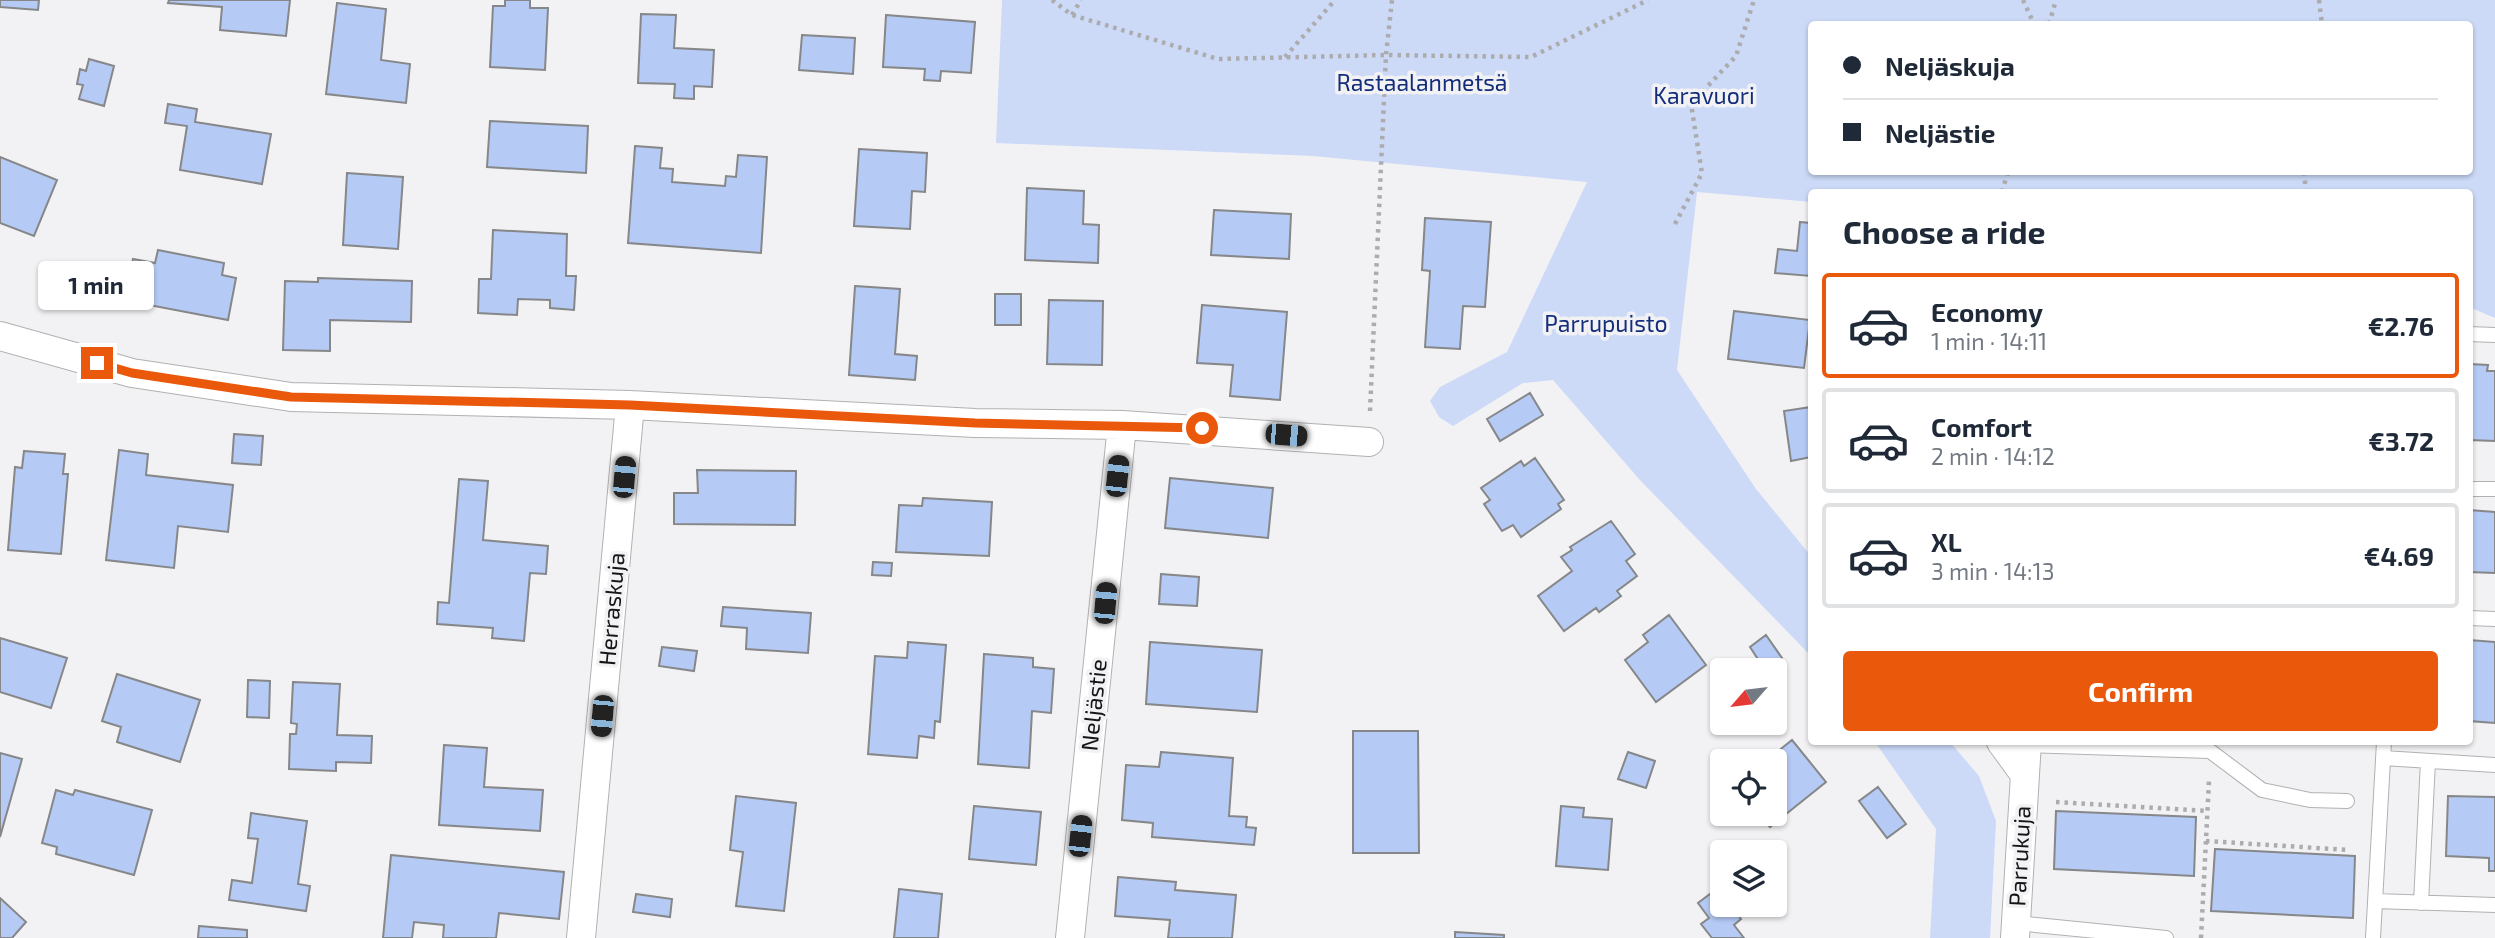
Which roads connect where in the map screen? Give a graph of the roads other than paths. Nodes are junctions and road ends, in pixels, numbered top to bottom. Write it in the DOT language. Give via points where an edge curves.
graph roads {
  1 [pos="2473,334"];
  2 [pos="2495,335"];
  3 [pos="0,336"];
  4 [pos="630,405"];
  5 [pos="1122,425"];
  6 [pos="1369,442"];
  7 [pos="2473,489"];
  8 [pos="2495,489"];
  9 [pos="2473,618"];
  10 [pos="2495,619"];
  11 [pos="2018,745"];
  12 [pos="2066,745"];
  13 [pos="2384,745"];
  14 [pos="2383,758"];
  15 [pos="2428,761"];
  16 [pos="2495,765"];
  17 [pos="2347,802"];
  18 [pos="2375,901"];
  19 [pos="2421,903"];
  20 [pos="2495,905"];
  21 [pos="2016,931"];
  22 [pos="581,938"];
  23 [pos="1070,938"];
  24 [pos="2166,938"];
  25 [pos="2373,938"];
  1 -- 2 [label="lane"];
  3 -- 4 [label="street" via="132,373 291,397"];
  4 -- 5 [label="street" via="975,423"];
  4 -- 22 [label="street, Herraskuja"];
  5 -- 6 [label="street"];
  5 -- 23 [label="street, Neljästie"];
  7 -- 8 [label="lane"];
  9 -- 10 [label="lane"];
  11 -- 21 [label="street, Parrukuja" via="2025,775"];
  12 -- 17 [label="lane" via="2210,751 2262,790"];
  13 -- 14 [label="lane"];
  14 -- 15 [label="lane"];
  14 -- 18 [label="lane"];
  15 -- 16 [label="lane"];
  15 -- 19 [label="lane"];
  18 -- 19 [label="lane"];
  18 -- 25 [label="lane"];
  19 -- 20 [label="lane"];
  21 -- 24 [label="lane"];
}
